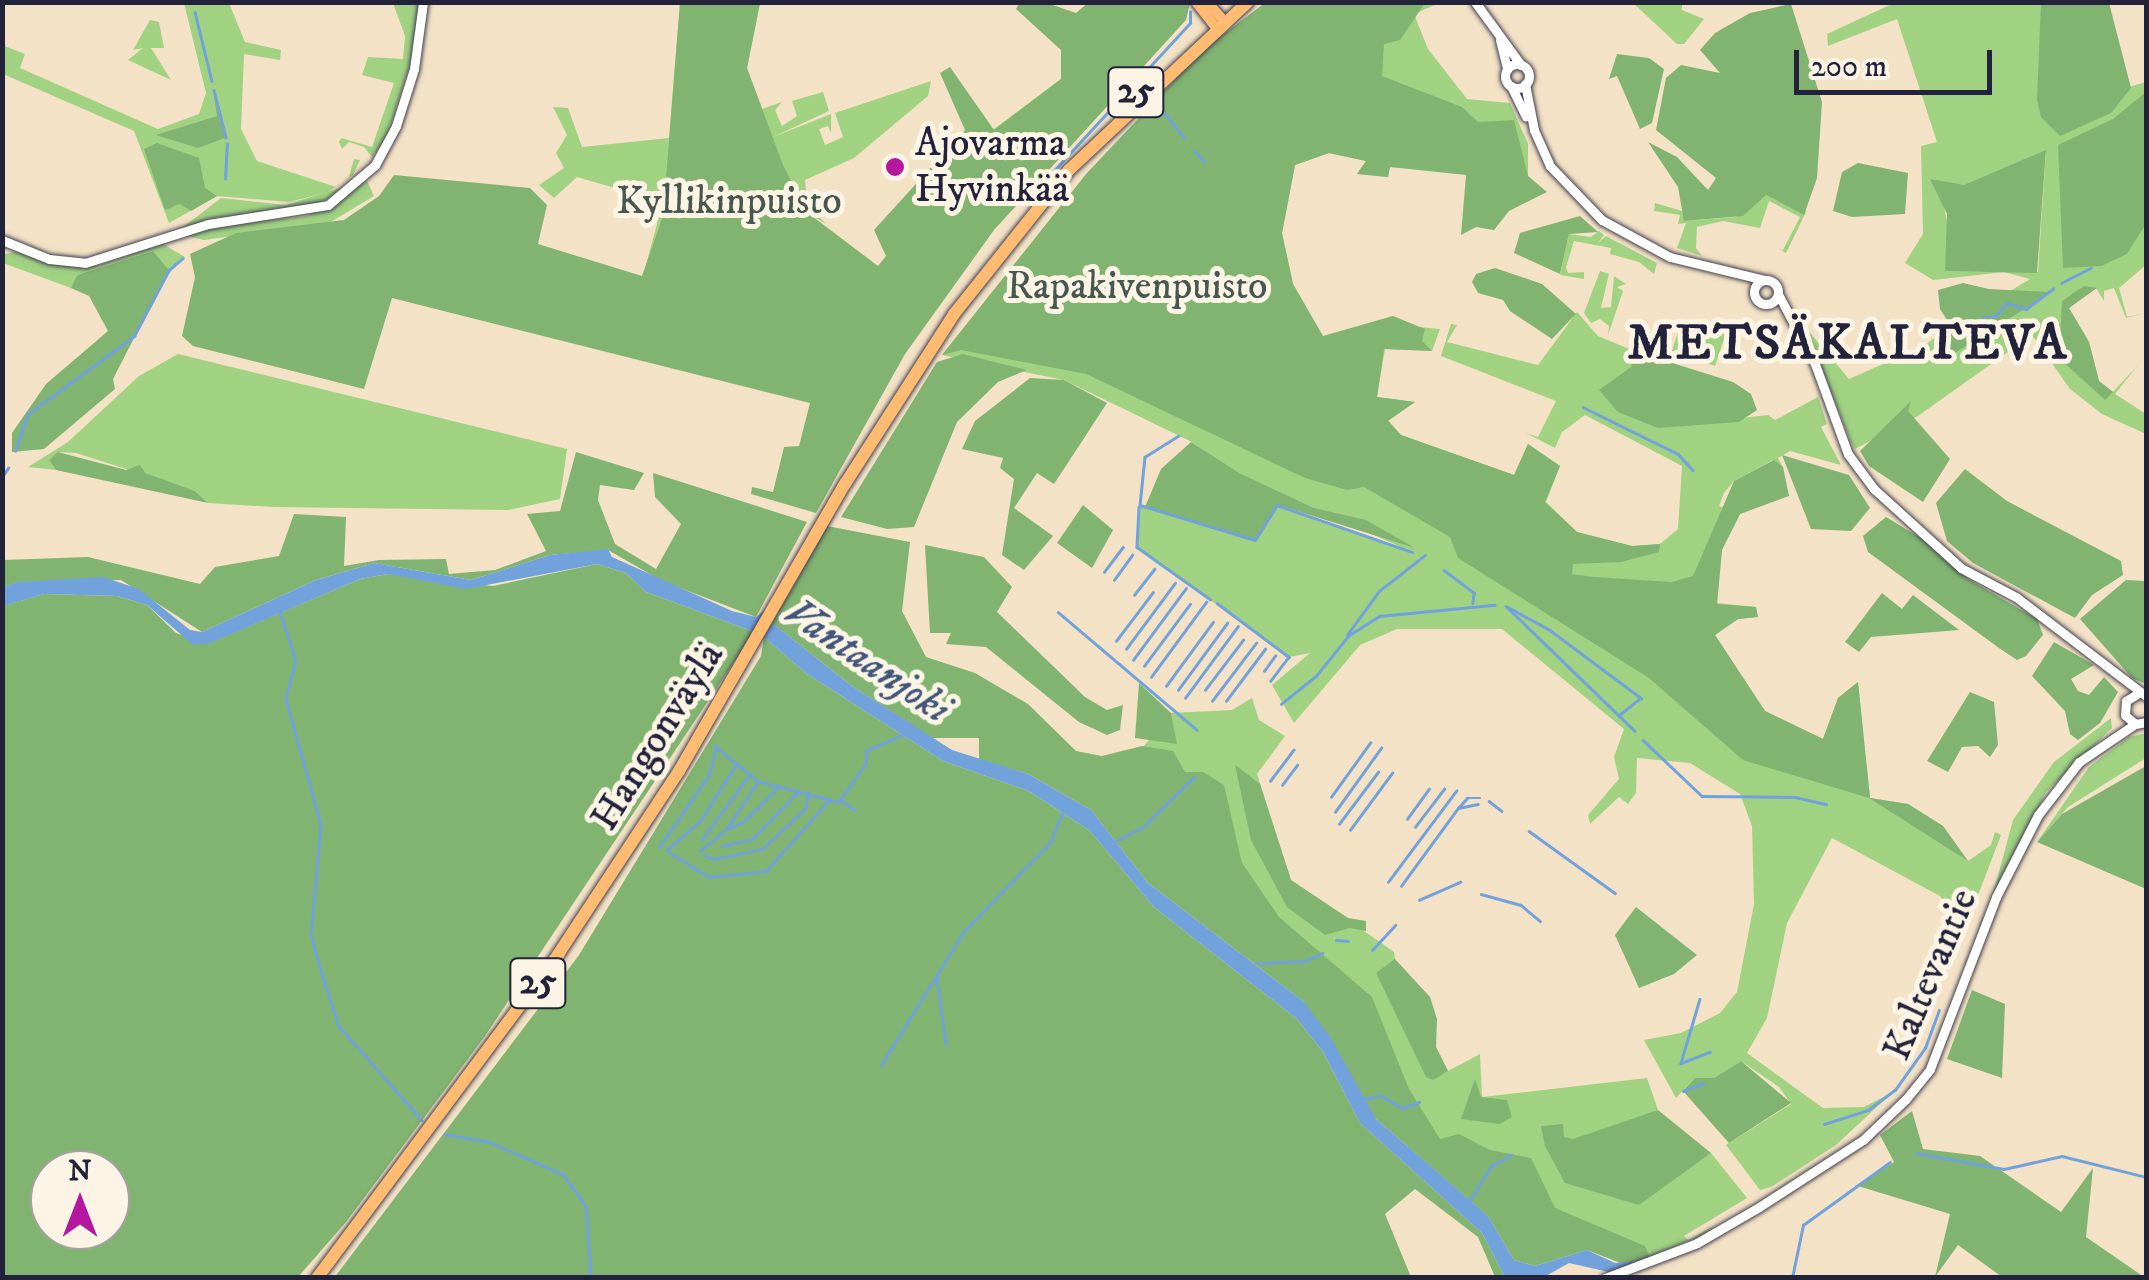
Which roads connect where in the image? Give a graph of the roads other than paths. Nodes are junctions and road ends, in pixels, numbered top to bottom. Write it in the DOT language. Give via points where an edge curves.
graph roads {
  1 [pos="424,2"];
  2 [pos="1196,2"];
  3 [pos="1207,2"];
  4 [pos="1236,2"];
  5 [pos="1248,2"];
  6 [pos="1475,2"];
  7 [pos="1218,22"];
  8 [pos="1500,38"];
  9 [pos="1521,65"];
  10 [pos="1507,70"];
  11 [pos="1525,84"];
  12 [pos="1510,86"];
  13 [pos="1532,122"];
  14 [pos="2,240"];
  15 [pos="1734,274"];
  16 [pos="1765,280"];
  17 [pos="1754,290"];
  18 [pos="1778,294"];
  19 [pos="1766,304"];
  20 [pos="1788,319"];
  21 [pos="2116,679"];
  22 [pos="2144,695"];
  23 [pos="2124,707"];
  24 [pos="2146,722"];
  25 [pos="2135,724"];
  26 [pos="2111,734"];
  27 [pos="317,1278"];
  28 [pos="1604,1278"];
  1 -- 14 [label="street" via="400,116 375,165 352,189 310,212 228,220 84,262 49,259"];
  2 -- 7 [label="main road"];
  3 -- 7 [label="main road"];
  4 -- 7 [label="highway, Hangonväylä / 25"];
  5 -- 7 [label="highway, Hangonväylä / 25"];
  6 -- 8 [label="street"];
  7 -- 27 [label="highway, Hangonväylä / 25" via="1069,170 926,355 559,954"];
  8 -- 9 [label="street"];
  8 -- 10 [label="street"];
  9 -- 10 [label="street"];
  9 -- 11 [label="street" via="1528,72"];
  10 -- 12 [label="street"];
  11 -- 12 [label="street"];
  11 -- 13 [label="street"];
  12 -- 13 [label="street"];
  13 -- 15 [label="street" via="1556,174 1610,226 1665,255"];
  15 -- 16 [label="street"];
  15 -- 17 [label="street"];
  16 -- 17 [label="street"];
  16 -- 18 [label="street"];
  17 -- 19 [label="street"];
  18 -- 19 [label="street"];
  18 -- 20 [label="street"];
  19 -- 20 [label="street"];
  20 -- 21 [label="street" via="1837,429 1874,489 1961,568 2016,596"];
  21 -- 22 [label="street"];
  21 -- 23 [label="street"];
  22 -- 23 [label="street"];
  23 -- 25 [label="street"];
  23 -- 26 [label="street, Kaltevantie"];
  24 -- 25 [label="street, Kaltevantie"];
  25 -- 26 [label="street, Kaltevantie"];
  26 -- 28 [label="street, Kaltevantie" via="2060,783 2021,844 1922,1082 1851,1148 1697,1243"];
}
